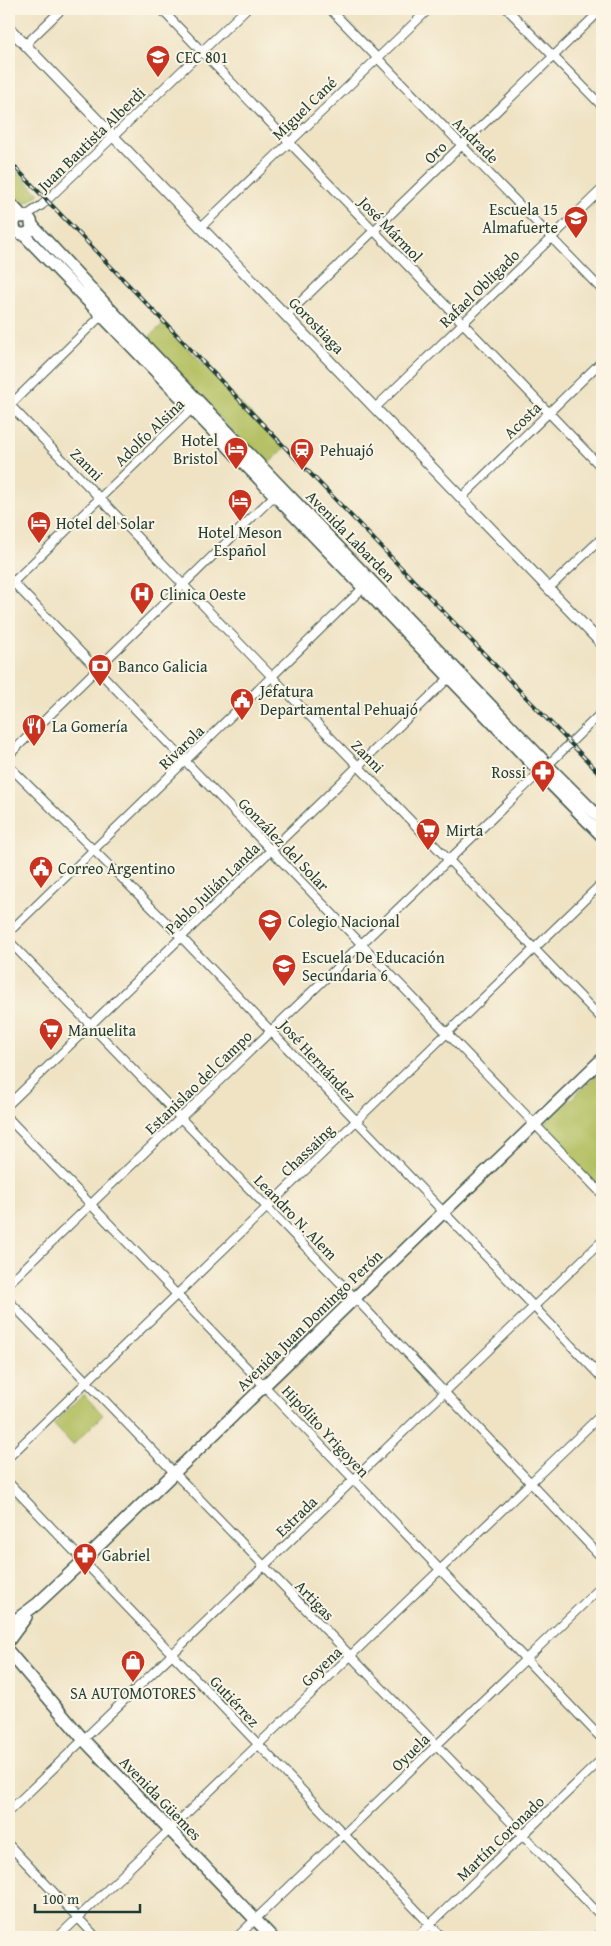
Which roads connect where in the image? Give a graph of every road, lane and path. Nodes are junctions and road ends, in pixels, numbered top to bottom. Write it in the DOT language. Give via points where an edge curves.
graph roads {
  1 [pos="62,9"];
  2 [pos="161,9"];
  3 [pos="246,9"];
  4 [pos="330,9"];
  5 [pos="429,9"];
  6 [pos="507,9"];
  7 [pos="602,9"];
  8 [pos="9,28"];
  9 [pos="25,45"];
  10 [pos="202,51"];
  11 [pos="554,56"];
  12 [pos="377,58"];
  13 [pos="602,106"];
  14 [pos="112,137"];
  15 [pos="289,142"];
  16 [pos="462,145"];
  17 [pos="602,189"];
  18 [pos="9,202"];
  19 [pos="28,220"];
  20 [pos="200,228"];
  21 [pos="14,230"];
  22 [pos="374,230"];
  23 [pos="553,237"];
  24 [pos="602,290"];
  25 [pos="105,312"];
  26 [pos="286,315"];
  27 [pos="463,323"];
  28 [pos="602,361"];
  29 [pos="9,405"];
  30 [pos="196,405"];
  31 [pos="376,408"];
  32 [pos="549,412"];
  33 [pos="602,468"];
  34 [pos="278,492"];
  35 [pos="101,498"];
  36 [pos="461,498"];
  37 [pos="602,538"];
  38 [pos="10,582"];
  39 [pos="368,584"];
  40 [pos="184,586"];
  41 [pos="549,588"];
  42 [pos="602,644"];
  43 [pos="97,670"];
  44 [pos="453,674"];
  45 [pos="273,678"];
  46 [pos="602,712"];
  47 [pos="9,755"];
  48 [pos="186,762"];
  49 [pos="9,766"];
  50 [pos="358,766"];
  51 [pos="544,769"];
  52 [pos="602,820"];
  53 [pos="602,836"];
  54 [pos="271,850"];
  55 [pos="93,851"];
  56 [pos="449,860"];
  57 [pos="602,883"];
  58 [pos="9,932"];
  59 [pos="181,937"];
  60 [pos="9,941"];
  61 [pos="362,944"];
  62 [pos="534,948"];
  63 [pos="602,1019"];
  64 [pos="90,1025"];
  65 [pos="272,1031"];
  66 [pos="447,1033"];
  67 [pos="602,1059"];
  68 [pos="9,1104"];
  69 [pos="181,1117"];
  70 [pos="9,1119"];
  71 [pos="356,1121"];
  72 [pos="535,1124"];
  73 [pos="602,1194"];
  74 [pos="91,1204"];
  75 [pos="266,1208"];
  76 [pos="445,1213"];
  77 [pos="602,1240"];
  78 [pos="9,1283"];
  79 [pos="177,1294"];
  80 [pos="356,1298"];
  81 [pos="9,1301"];
  82 [pos="535,1306"];
  83 [pos="602,1378"];
  84 [pos="87,1381"];
  85 [pos="264,1386"];
  86 [pos="444,1393"];
  87 [pos="602,1414"];
  88 [pos="9,1457"];
  89 [pos="175,1472"];
  90 [pos="353,1480"];
  91 [pos="9,1483"];
  92 [pos="531,1483"];
  93 [pos="602,1558"];
  94 [pos="83,1561"];
  95 [pos="264,1566"];
  96 [pos="440,1570"];
  97 [pos="602,1586"];
  98 [pos="37,1604"];
  99 [pos="9,1625"];
  100 [pos="9,1640"];
  101 [pos="9,1652"];
  102 [pos="172,1654"];
  103 [pos="351,1656"];
  104 [pos="526,1660"];
  105 [pos="9,1661"];
  106 [pos="30,1679"];
  107 [pos="83,1739"];
  108 [pos="602,1739"];
  109 [pos="258,1745"];
  110 [pos="437,1746"];
  111 [pos="602,1759"];
  112 [pos="9,1811"];
  113 [pos="169,1830"];
  114 [pos="344,1835"];
  115 [pos="523,1835"];
  116 [pos="9,1845"];
  117 [pos="602,1917"];
  118 [pos="77,1918"];
  119 [pos="256,1920"];
  120 [pos="430,1925"];
  121 [pos="602,1932"];
  122 [pos="58,1937"];
  123 [pos="96,1937"];
  124 [pos="237,1937"];
  125 [pos="272,1937"];
  126 [pos="417,1937"];
  127 [pos="442,1937"];
  128 [pos="596,1937"];
  1 -- 9 [label="street"];
  2 -- 10 [label="street, José Mármol"];
  3 -- 10 [label="street, Juan Bautista Alberdi"];
  4 -- 12 [label="street, Andrade"];
  5 -- 12 [label="street, Miguel Cané"];
  6 -- 11 [label="street"];
  7 -- 11 [label="street, Oro"];
  8 -- 9 [label="street, Gorostiaga"];
  9 -- 14 [label="street, Gorostiaga"];
  10 -- 14 [label="street, Juan Bautista Alberdi"];
  10 -- 15 [label="street, José Mármol"];
  11 -- 13 [label="street"];
  11 -- 16 [label="street, Oro"];
  12 -- 15 [label="street, Miguel Cané"];
  12 -- 16 [label="street, Andrade"];
  14 -- 19 [label="street, Juan Bautista Alberdi"];
  14 -- 20 [label="street, Gorostiaga"];
  15 -- 20 [label="street, Miguel Cané"];
  15 -- 22 [label="street, José Mármol"];
  16 -- 22 [label="street, Oro"];
  16 -- 23 [label="street, Andrade"];
  17 -- 23 [label="street, Rafael Obligado"];
  18 -- 19 [label="main road, Avenida Labarden"];
  19 -- 21 [label="main road" via="16,219"];
  19 -- 21 [label="main road" via="29,231"];
  19 -- 25 [label="main road, Avenida Labarden"];
  20 -- 26 [label="street, Gorostiaga"];
  21 -- 25 [label="main road, Avenida Labarden"];
  22 -- 26 [label="street, Oro"];
  22 -- 27 [label="street, José Mármol"];
  23 -- 24 [label="street, Andrade"];
  23 -- 27 [label="street, Rafael Obligado"];
  25 -- 29 [label="street"];
  25 -- 30 [label="main road, Avenida Labarden"];
  26 -- 31 [label="street, Gorostiaga"];
  27 -- 31 [label="street, Rafael Obligado"];
  27 -- 32 [label="street, José Mármol"];
  28 -- 32 [label="street, Acosta"];
  29 -- 35 [label="street, Zanni"];
  30 -- 34 [label="main road, Avenida Labarden"];
  30 -- 35 [label="street, Adolfo Alsina"];
  31 -- 36 [label="street, Gorostiaga"];
  32 -- 33 [label="street, José Mármol"];
  32 -- 36 [label="street, Acosta"];
  34 -- 39 [label="main road, Avenida Labarden"];
  34 -- 40 [label="street"];
  35 -- 38 [label="street, Adolfo Alsina"];
  35 -- 40 [label="street, Zanni"];
  36 -- 41 [label="street, Gorostiaga"];
  37 -- 41 [label="street"];
  38 -- 43 [label="street, González del Solar"];
  39 -- 44 [label="main road, Avenida Labarden"];
  39 -- 45 [label="street, Rivarola"];
  40 -- 43 [label="street"];
  40 -- 45 [label="street, Zanni"];
  41 -- 42 [label="street, Gorostiaga"];
  43 -- 47 [label="street"];
  43 -- 48 [label="street, González del Solar"];
  44 -- 50 [label="street, Pablo Julián Landa"];
  44 -- 51 [label="main road, Avenida Labarden"];
  45 -- 48 [label="street, Rivarola"];
  45 -- 50 [label="street, Zanni"];
  46 -- 51 [label="street, Estanislao del Campo"];
  48 -- 54 [label="street, González del Solar"];
  48 -- 55 [label="street, Rivarola"];
  49 -- 55 [label="street, José Hernández"];
  50 -- 54 [label="street, Pablo Julián Landa"];
  50 -- 56 [label="street, Zanni"];
  51 -- 52 [label="main road, Avenida Labarden"];
  51 -- 53 [label="main road, Avenida Labarden"];
  51 -- 56 [label="street, Estanislao del Campo"];
  54 -- 59 [label="street, Pablo Julián Landa"];
  54 -- 61 [label="street, González del Solar"];
  55 -- 58 [label="street, Rivarola"];
  55 -- 59 [label="street, José Hernández"];
  56 -- 61 [label="street, Estanislao del Campo"];
  56 -- 62 [label="street, Zanni"];
  57 -- 62 [label="street, Chassaing"];
  59 -- 64 [label="street, Pablo Julián Landa"];
  59 -- 65 [label="street, José Hernández"];
  60 -- 64 [label="street, Leandro N. Alem"];
  61 -- 65 [label="street, Estanislao del Campo"];
  61 -- 66 [label="street, González del Solar"];
  62 -- 63 [label="street, Zanni"];
  62 -- 66 [label="street, Chassaing"];
  64 -- 68 [label="street, Pablo Julián Landa"];
  64 -- 69 [label="street, Leandro N. Alem"];
  65 -- 69 [label="street, Estanislao del Campo"];
  65 -- 71 [label="street, José Hernández"];
  66 -- 71 [label="street, Chassaing"];
  66 -- 72 [label="street, González del Solar"];
  67 -- 72 [label="main road, Avenida Juan Domingo Perón"];
  69 -- 74 [label="street, Estanislao del Campo"];
  69 -- 75 [label="street, Leandro N. Alem"];
  70 -- 74 [label="street, Hipólito Yrigoyen"];
  71 -- 75 [label="street, Chassaing"];
  71 -- 76 [label="street, José Hernández"];
  72 -- 73 [label="street, González del Solar"];
  72 -- 76 [label="main road, Avenida Juan Domingo Perón"];
  74 -- 78 [label="street, Estanislao del Campo"];
  74 -- 79 [label="street, Hipólito Yrigoyen"];
  75 -- 79 [label="street, Chassaing"];
  75 -- 80 [label="street, Leandro N. Alem"];
  76 -- 80 [label="main road, Avenida Juan Domingo Perón"];
  76 -- 82 [label="street, José Hernández"];
  77 -- 82 [label="street, Estrada"];
  79 -- 84 [label="street, Chassaing"];
  79 -- 85 [label="street, Hipólito Yrigoyen"];
  80 -- 85 [label="main road, Avenida Juan Domingo Perón"];
  80 -- 86 [label="street, Leandro N. Alem"];
  81 -- 84 [label="street, Artigas"];
  82 -- 83 [label="street, José Hernández"];
  82 -- 86 [label="street, Estrada"];
  84 -- 88 [label="street, Chassaing"];
  84 -- 89 [label="street, Artigas"];
  85 -- 89 [label="main road, Avenida Juan Domingo Perón"];
  85 -- 90 [label="street, Hipólito Yrigoyen"];
  86 -- 90 [label="street, Estrada"];
  86 -- 92 [label="street, Leandro N. Alem"];
  87 -- 92 [label="street, Goyena"];
  89 -- 94 [label="main road, Avenida Juan Domingo Perón"];
  89 -- 95 [label="street, Artigas"];
  90 -- 95 [label="street, Estrada"];
  90 -- 96 [label="street, Hipólito Yrigoyen"];
  91 -- 94 [label="street, Gutiérrez"];
  92 -- 93 [label="street, Leandro N. Alem"];
  92 -- 96 [label="street, Goyena"];
  94 -- 98 [label="main road, Avenida Juan Domingo Perón"];
  94 -- 102 [label="street, Gutiérrez"];
  95 -- 102 [label="street, Estrada"];
  95 -- 103 [label="street, Artigas"];
  96 -- 103 [label="street, Goyena"];
  96 -- 104 [label="street, Hipólito Yrigoyen"];
  97 -- 104 [label="street, Oyuela"];
  98 -- 99 [label="main road, Avenida Juan Domingo Perón"];
  98 -- 100 [label="main road, Avenida Juan Domingo Perón"];
  101 -- 106 [label="main road, Avenida Güemes"];
  102 -- 107 [label="street, Estrada"];
  102 -- 109 [label="street, Gutiérrez"];
  103 -- 109 [label="street, Goyena"];
  103 -- 110 [label="street, Artigas"];
  104 -- 108 [label="street, Hipólito Yrigoyen"];
  104 -- 110 [label="street, Oyuela"];
  105 -- 106 [label="main road, Avenida Güemes"];
  106 -- 107 [label="main road, Avenida Güemes"];
  107 -- 112 [label="street, Estrada"];
  107 -- 113 [label="main road, Avenida Güemes"];
  109 -- 113 [label="street, Goyena"];
  109 -- 114 [label="street, Gutiérrez"];
  110 -- 114 [label="street, Oyuela"];
  110 -- 115 [label="street, Artigas"];
  111 -- 115 [label="street, Martín Coronado"];
  113 -- 118 [label="street, Goyena"];
  113 -- 119 [label="main road, Avenida Güemes"];
  114 -- 119 [label="street, Oyuela"];
  114 -- 120 [label="street, Gutiérrez"];
  115 -- 117 [label="street, Artigas"];
  115 -- 120 [label="street, Martín Coronado"];
  116 -- 118 [label="street"];
  118 -- 122 [label="street, Goyena"];
  118 -- 123 [label="street"];
  119 -- 124 [label="street, Oyuela"];
  119 -- 125 [label="main road, Avenida Güemes"];
  120 -- 126 [label="street, Martín Coronado"];
  120 -- 127 [label="street, Gutiérrez"];
  121 -- 128 [label="street"];
}
